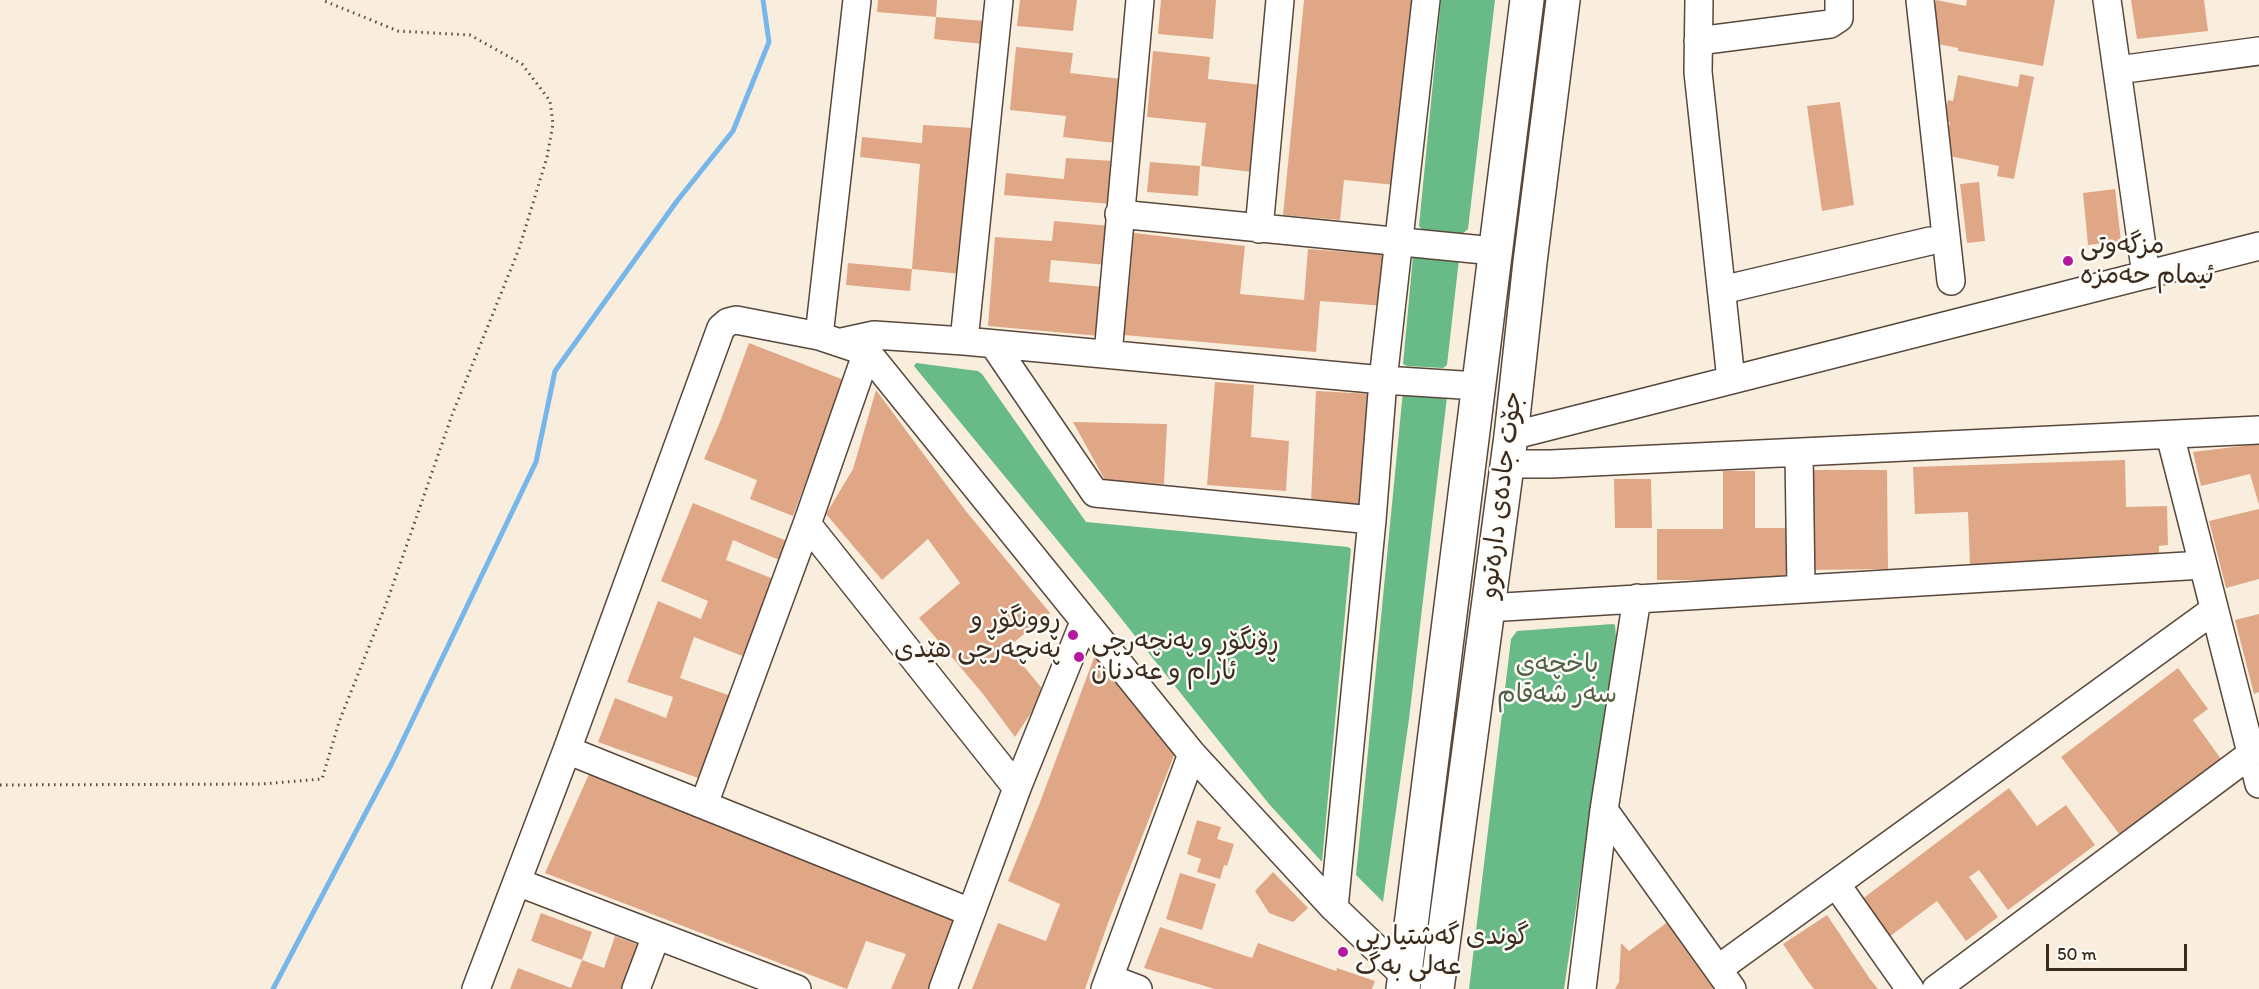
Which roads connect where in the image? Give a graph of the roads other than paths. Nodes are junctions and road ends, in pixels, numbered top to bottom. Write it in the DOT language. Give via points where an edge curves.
graph roads {
  1 [pos="857,0"];
  2 [pos="999,0"];
  3 [pos="1140,0"];
  4 [pos="1280,0"];
  5 [pos="1426,0"];
  6 [pos="1527,0"];
  7 [pos="1563,0"];
  8 [pos="1699,0"];
  9 [pos="1839,0"];
  10 [pos="1920,0"];
  11 [pos="2107,0"];
  12 [pos="1698,41"];
  13 [pos="2259,51"];
  14 [pos="2118,70"];
  15 [pos="1119,214"];
  16 [pos="1259,229"];
  17 [pos="1930,241"];
  18 [pos="1400,242"];
  19 [pos="2259,246"];
  20 [pos="1494,251"];
  21 [pos="2146,275"];
  22 [pos="1951,281"];
  23 [pos="1722,290"];
  24 [pos="964,341"];
  25 [pos="843,343"];
  26 [pos="994,345"];
  27 [pos="1108,354"];
  28 [pos="1383,380"];
  29 [pos="1731,380"];
  30 [pos="1478,386"];
  31 [pos="1566,422"];
  32 [pos="2259,430"];
  33 [pos="2170,435"];
  34 [pos="1508,450"];
  35 [pos="1798,453"];
  36 [pos="1551,464"];
  37 [pos="1372,520"];
  38 [pos="807,524"];
  39 [pos="2203,565"];
  40 [pos="1801,588"];
  41 [pos="1636,598"];
  42 [pos="2214,610"];
  43 [pos="1487,613"];
  44 [pos="1450,615"];
  45 [pos="1084,622"];
  46 [pos="567,750"];
  47 [pos="1192,754"];
  48 [pos="2252,754"];
  49 [pos="2259,784"];
  50 [pos="1017,788"];
  51 [pos="704,804"];
  52 [pos="1604,810"];
  53 [pos="517,882"];
  54 [pos="1836,884"];
  55 [pos="1334,908"];
  56 [pos="970,912"];
  57 [pos="656,936"];
  58 [pos="1725,979"];
  59 [pos="1404,982"];
  60 [pos="1107,983"];
  61 [pos="476,989"];
  62 [pos="636,989"];
  63 [pos="797,989"];
  64 [pos="943,989"];
  65 [pos="1138,989"];
  66 [pos="1437,989"];
  67 [pos="1582,989"];
  68 [pos="1910,989"];
  69 [pos="1936,989"];
  1 -- 25 [label="street"];
  2 -- 24 [label="street"];
  3 -- 15 [label="street"];
  4 -- 16 [label="street"];
  5 -- 18 [label="street"];
  6 -- 20 [label="main road, جۆت جادەی دارەتوو"];
  7 -- 34 [label="main road, جۆت جادەی دارەتوو"];
  8 -- 12 [label="street"];
  9 -- 12 [label="street" via="1839,18 1830,24"];
  10 -- 22 [label="street"];
  11 -- 14 [label="street"];
  12 -- 23 [label="street"];
  13 -- 14 [label="street"];
  14 -- 21 [label="street"];
  15 -- 16 [label="street"];
  15 -- 27 [label="street"];
  16 -- 18 [label="street"];
  17 -- 23 [label="street"];
  18 -- 20 [label="street"];
  18 -- 28 [label="street"];
  19 -- 21 [label="street"];
  20 -- 30 [label="main road, جۆت جادەی دارەتوو"];
  21 -- 29 [label="street"];
  23 -- 29 [label="street"];
  24 -- 25 [label="street" via="874,335"];
  24 -- 26 [label="street"];
  25 -- 38 [label="street"];
  25 -- 45 [label="street"];
  25 -- 46 [label="street" via="736,320 721,328"];
  26 -- 27 [label="street"];
  26 -- 37 [label="street" via="1095,493"];
  27 -- 28 [label="street"];
  28 -- 30 [label="street"];
  28 -- 37 [label="street"];
  29 -- 31 [label="street"];
  30 -- 44 [label="main road, جۆت جادەی دارەتوو"];
  31 -- 34 [label="street"];
  31 -- 36 [label="street" via="1548,441 1546,451"];
  32 -- 33 [label="street"];
  33 -- 35 [label="street"];
  33 -- 39 [label="street"];
  34 -- 36 [label="street"];
  34 -- 43 [label="main road, جۆت جادەی دارەتوو"];
  35 -- 36 [label="street"];
  35 -- 40 [label="street"];
  37 -- 55 [label="street"];
  38 -- 50 [label="street"];
  38 -- 51 [label="street"];
  39 -- 40 [label="street"];
  39 -- 42 [label="street"];
  40 -- 41 [label="street"];
  41 -- 43 [label="street"];
  41 -- 52 [label="street"];
  42 -- 48 [label="street"];
  42 -- 54 [label="street"];
  43 -- 44 [label="main road"];
  43 -- 66 [label="main road, جۆت جادەی دارەتوو"];
  44 -- 59 [label="main road, جۆت جادەی دارەتوو"];
  45 -- 47 [label="street"];
  45 -- 50 [label="street"];
  46 -- 51 [label="street"];
  46 -- 53 [label="street"];
  47 -- 55 [label="street"];
  47 -- 60 [label="street"];
  48 -- 49 [label="street"];
  48 -- 69 [label="street"];
  50 -- 56 [label="street"];
  51 -- 56 [label="street"];
  52 -- 58 [label="street"];
  52 -- 67 [label="street"];
  53 -- 57 [label="street"];
  53 -- 61 [label="street"];
  54 -- 58 [label="street"];
  54 -- 68 [label="street"];
  55 -- 59 [label="street"];
  56 -- 64 [label="street"];
  57 -- 62 [label="street"];
  57 -- 63 [label="street"];
  60 -- 65 [label="street"];
}
